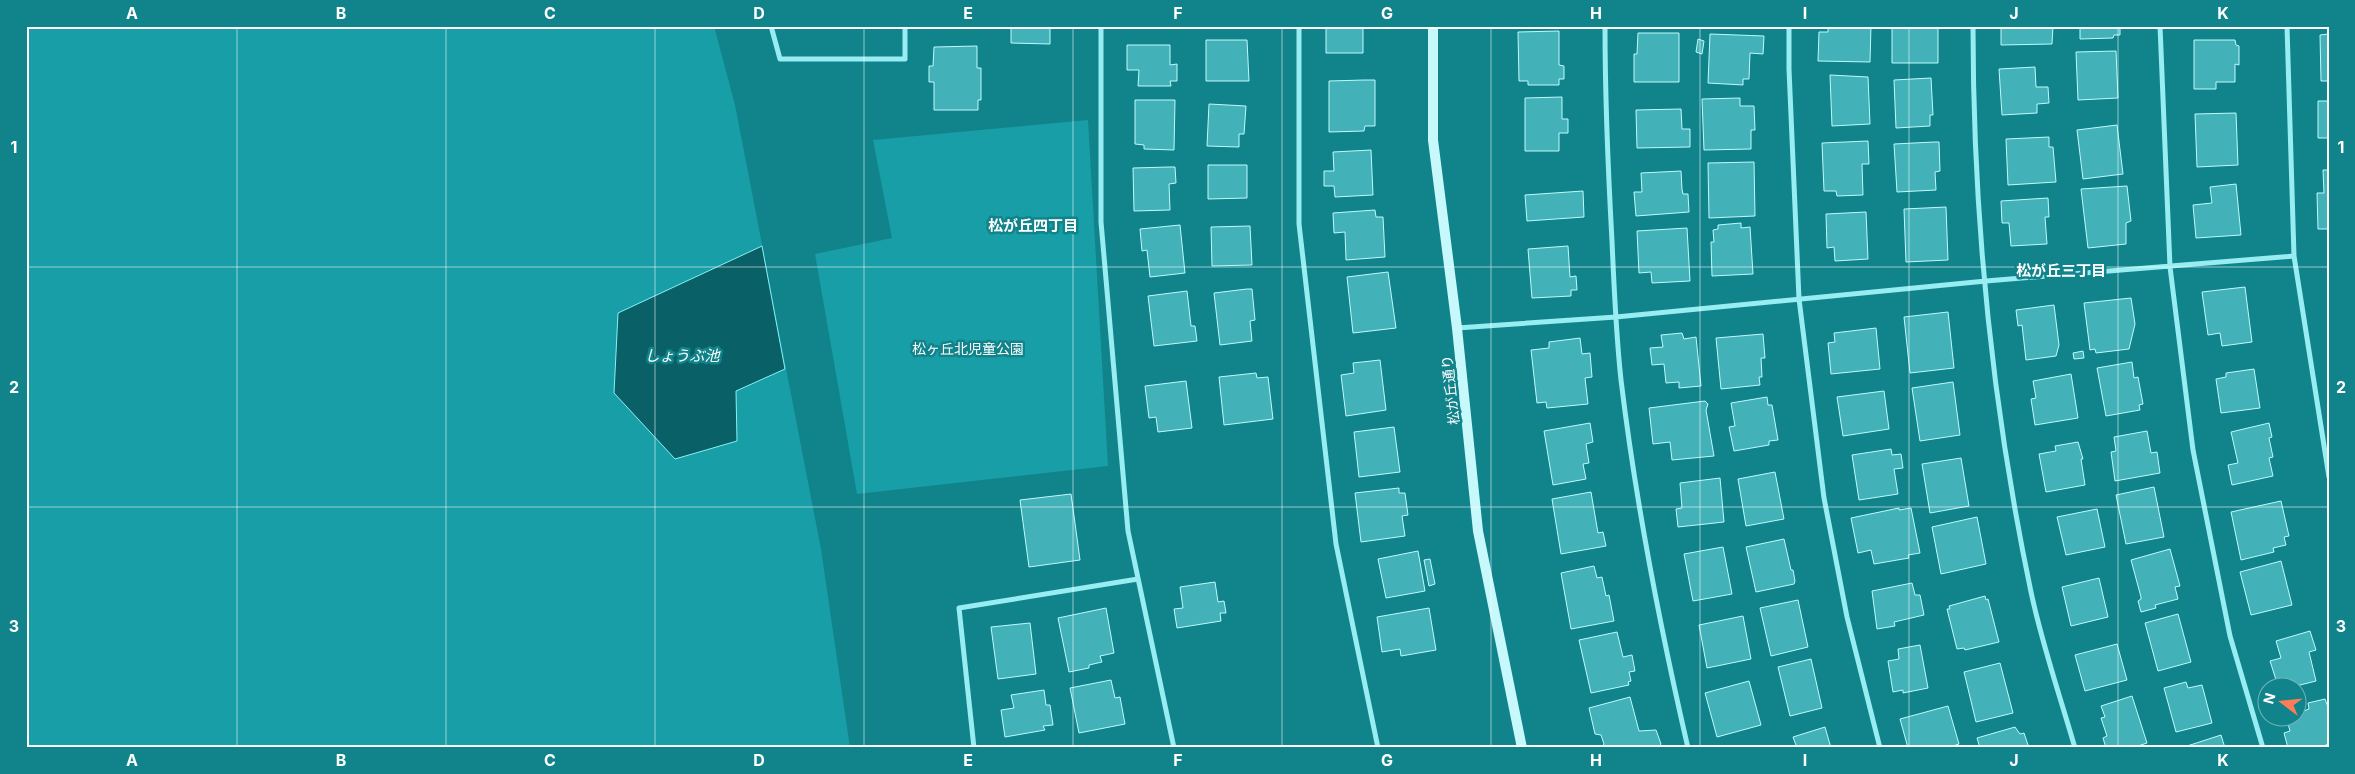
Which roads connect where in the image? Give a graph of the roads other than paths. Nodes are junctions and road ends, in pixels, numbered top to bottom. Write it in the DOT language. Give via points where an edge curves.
graph roads {
  1 [pos="771,26"];
  2 [pos="904,26"];
  3 [pos="1101,26"];
  4 [pos="1299,26"];
  5 [pos="1433,26"];
  6 [pos="1605,26"];
  7 [pos="1789,26"];
  8 [pos="1974,26"];
  9 [pos="2160,26"];
  10 [pos="2287,26"];
  11 [pos="2294,256"];
  12 [pos="2170,267"];
  13 [pos="1986,281"];
  14 [pos="1799,299"];
  15 [pos="1616,317"];
  16 [pos="1457,328"];
  17 [pos="2329,477"];
  18 [pos="1138,579"];
  19 [pos="974,748"];
  20 [pos="1174,748"];
  21 [pos="1378,748"];
  22 [pos="1522,748"];
  23 [pos="1688,748"];
  24 [pos="1880,748"];
  25 [pos="2075,748"];
  26 [pos="2263,748"];
  1 -- 2 [label="street" via="780,59 904,59"];
  3 -- 18 [label="street" via="1101,222 1128,531"];
  4 -- 21 [label="street" via="1299,224 1336,544"];
  5 -- 16 [label="street, 松が丘通り" via="1433,140"];
  6 -- 15 [label="street" via="1605,114"];
  7 -- 14 [label="street"];
  8 -- 13 [label="street" via="1977,190"];
  9 -- 12 [label="street"];
  10 -- 11 [label="street"];
  11 -- 12 [label="street"];
  11 -- 17 [label="street"];
  12 -- 13 [label="street"];
  12 -- 26 [label="street" via="2192,450 2230,636"];
  13 -- 14 [label="street"];
  13 -- 25 [label="street" via="1994,374 2030,584"];
  14 -- 15 [label="street"];
  14 -- 24 [label="street" via="1824,498 1847,617"];
  15 -- 16 [label="street"];
  15 -- 23 [label="street" via="1621,380 1641,509 1668,660"];
  16 -- 22 [label="street, 松が丘通り" via="1478,531"];
  18 -- 19 [label="street" via="959,608"];
  18 -- 20 [label="street"];
}
